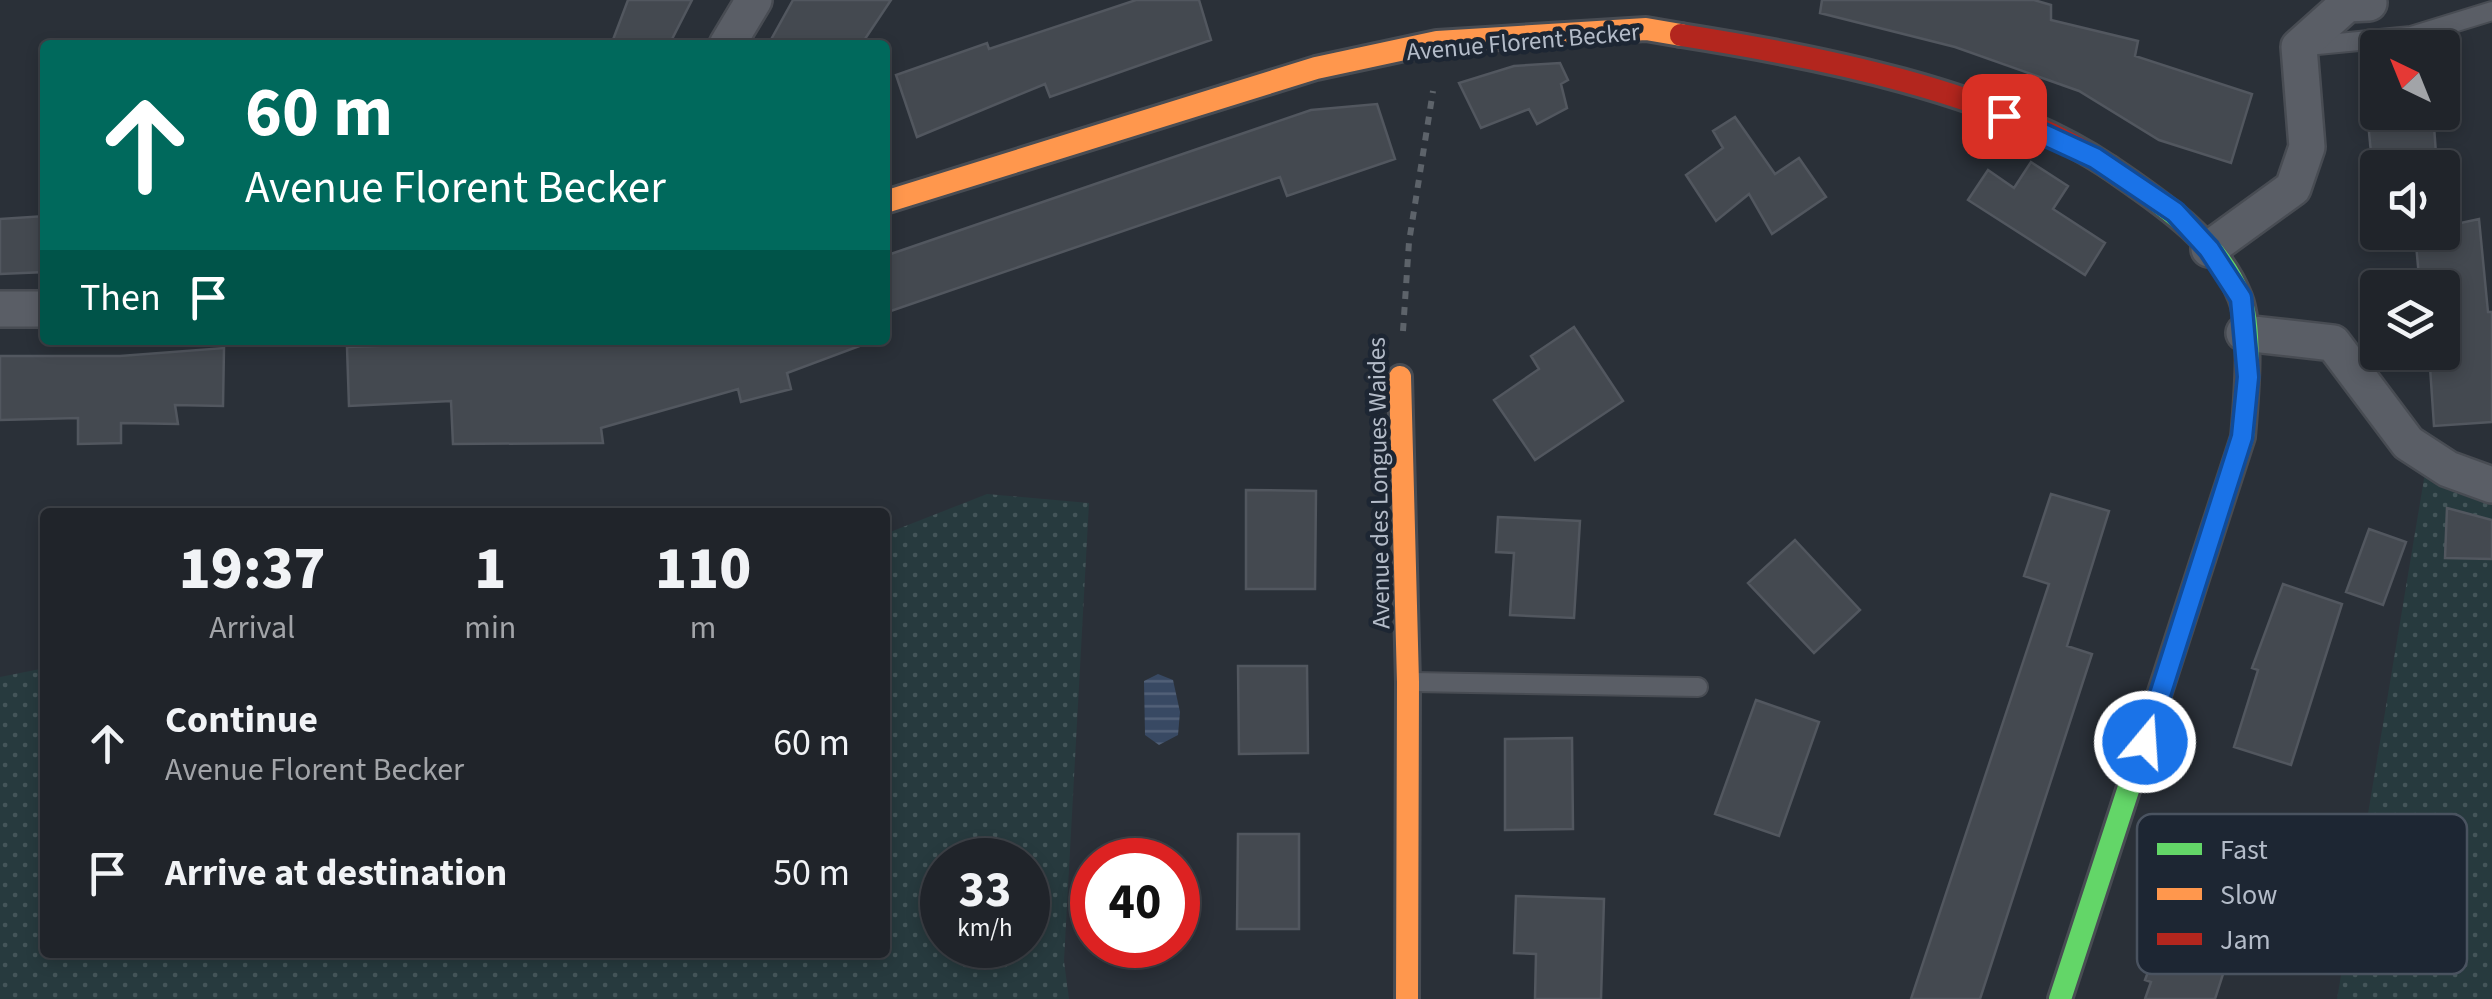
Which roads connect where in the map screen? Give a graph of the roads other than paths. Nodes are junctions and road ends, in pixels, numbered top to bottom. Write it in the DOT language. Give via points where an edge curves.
graph roads {
  1 [pos="754,0"];
  2 [pos="2369,3"];
  3 [pos="2492,11"];
  4 [pos="730,40"];
  5 [pos="2299,47"];
  6 [pos="890,200"];
  7 [pos="2209,249"];
  8 [pos="0,309"];
  9 [pos="40,309"];
  10 [pos="2244,333"];
  11 [pos="1400,378"];
  12 [pos="2492,485"];
  13 [pos="1408,682"];
  14 [pos="1698,687"];
  15 [pos="1406,999"];
  16 [pos="2060,999"];
  1 -- 4 [label="street"];
  2 -- 5 [label="street" via="2347,4"];
  3 -- 5 [label="lane" via="2410,36"];
  5 -- 7 [label="street" via="2308,147 2293,188"];
  6 -- 7 [label="street, Avenue Florent Becker" via="1316,68 1437,42 1646,29 1829,58 2004,116 2095,158 2175,212"];
  7 -- 10 [label="street, Avenue Florent Becker" via="2241,298"];
  8 -- 9 [label="street"];
  10 -- 12 [label="street" via="2333,344 2408,443"];
  10 -- 16 [label="street, Avenue Florent Becker" via="2242,437"];
  11 -- 13 [label="street, Avenue des Longues Waides"];
  13 -- 14 [label="lane"];
  13 -- 15 [label="street, Avenue des Longues Waides"];
}
